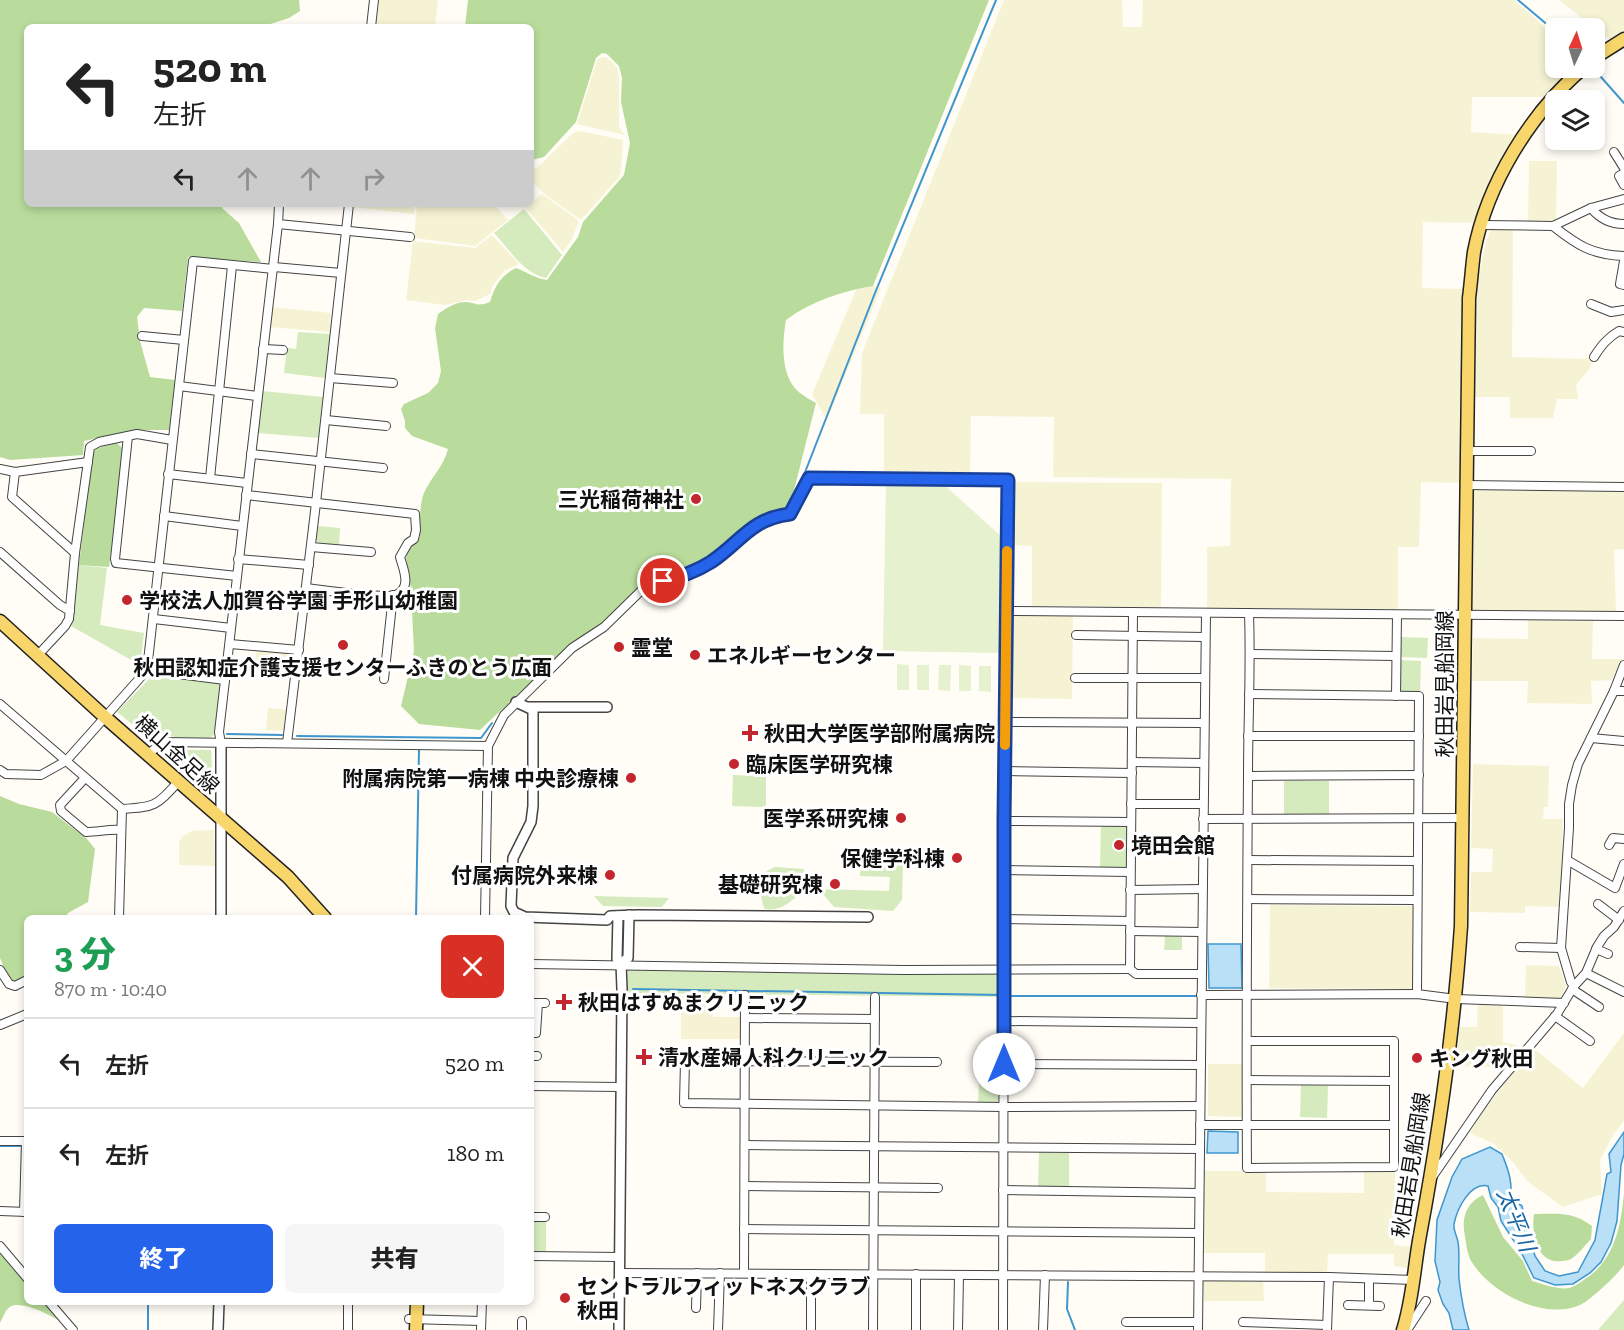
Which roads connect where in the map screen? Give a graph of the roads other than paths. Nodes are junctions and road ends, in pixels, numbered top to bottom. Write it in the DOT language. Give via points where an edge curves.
graph roads {
  1 [pos="375,0"];
  2 [pos="371,24"];
  3 [pos="1621,45"];
  4 [pos="1605,53"];
  5 [pos="1573,78"];
  6 [pos="1614,152"];
  7 [pos="1624,171"];
  8 [pos="1624,185"];
  9 [pos="1624,199"];
  10 [pos="279,207"];
  11 [pos="349,207"];
  12 [pos="1591,208"];
  13 [pos="1624,224"];
  14 [pos="278,225"];
  15 [pos="1482,225"];
  16 [pos="1553,225"];
  17 [pos="345,230"];
  18 [pos="410,237"];
  19 [pos="1624,256"];
  20 [pos="1624,261"];
  21 [pos="232,266"];
  22 [pos="274,268"];
  23 [pos="341,273"];
  24 [pos="1624,285"];
  25 [pos="1591,304"];
  26 [pos="1624,310"];
  27 [pos="1624,332"];
  28 [pos="142,336"];
  29 [pos="184,340"];
  30 [pos="263,349"];
  31 [pos="283,350"];
  32 [pos="1594,357"];
  33 [pos="330,378"];
  34 [pos="393,383"];
  35 [pos="179,386"];
  36 [pos="218,391"];
  37 [pos="257,396"];
  38 [pos="326,420"];
  39 [pos="386,426"];
  40 [pos="128,436"];
  41 [pos="172,440"];
  42 [pos="1466,451"];
  43 [pos="1531,452"];
  44 [pos="251,454"];
  45 [pos="321,461"];
  46 [pos="88,462"];
  47 [pos="383,468"];
  48 [pos="0,469"];
  49 [pos="15,472"];
  50 [pos="168,474"];
  51 [pos="210,478"];
  52 [pos="247,483"];
  53 [pos="1466,485"];
  54 [pos="1624,487"];
  55 [pos="246,495"];
  56 [pos="316,502"];
  57 [pos="164,516"];
  58 [pos="242,526"];
  59 [pos="311,547"];
  60 [pos="0,552"];
  61 [pos="371,552"];
  62 [pos="75,553"];
  63 [pos="238,559"];
  64 [pos="309,565"];
  65 [pos="158,568"];
  66 [pos="237,576"];
  67 [pos="306,588"];
  68 [pos="393,595"];
  69 [pos="70,611"];
  70 [pos="1007,611"];
  71 [pos="1133,612"];
  72 [pos="1206,613"];
  73 [pos="1249,613"];
  74 [pos="1397,615"];
  75 [pos="1464,616"];
  76 [pos="1624,616"];
  77 [pos="154,619"];
  78 [pos="0,621"];
  79 [pos="231,628"];
  80 [pos="1076,635"];
  81 [pos="1133,637"];
  82 [pos="1205,637"];
  83 [pos="231,644"];
  84 [pos="299,650"];
  85 [pos="1251,654"];
  86 [pos="38,655"];
  87 [pos="1396,656"];
  88 [pos="1624,664"];
  89 [pos="147,670"];
  90 [pos="1075,678"];
  91 [pos="1133,678"];
  92 [pos="1205,678"];
  93 [pos="384,679"];
  94 [pos="225,680"];
  95 [pos="1614,691"];
  96 [pos="1624,691"];
  97 [pos="1249,694"];
  98 [pos="1396,696"];
  99 [pos="516,702"];
  100 [pos="0,704"];
  101 [pos="529,707"];
  102 [pos="607,707"];
  103 [pos="106,718"];
  104 [pos="1005,722"];
  105 [pos="1132,723"];
  106 [pos="1204,723"];
  107 [pos="1248,736"];
  108 [pos="1419,736"];
  109 [pos="1591,738"];
  110 [pos="1624,741"];
  111 [pos="287,743"];
  112 [pos="221,744"];
  113 [pos="488,746"];
  114 [pos="149,753"];
  115 [pos="66,760"];
  116 [pos="1132,762"];
  117 [pos="1204,763"];
  118 [pos="0,770"];
  119 [pos="1005,771"];
  120 [pos="1132,773"];
  121 [pos="1248,776"];
  122 [pos="1419,776"];
  123 [pos="85,778"];
  124 [pos="179,781"];
  125 [pos="1131,804"];
  126 [pos="1203,804"];
  127 [pos="122,809"];
  128 [pos="1463,818"];
  129 [pos="1203,819"];
  130 [pos="1248,819"];
  131 [pos="1419,819"];
  132 [pos="222,820"];
  133 [pos="1004,821"];
  134 [pos="1131,822"];
  135 [pos="121,830"];
  136 [pos="1624,839"];
  137 [pos="1609,845"];
  138 [pos="1131,847"];
  139 [pos="1203,847"];
  140 [pos="1248,860"];
  141 [pos="1567,860"];
  142 [pos="1418,861"];
  143 [pos="1624,864"];
  144 [pos="1004,870"];
  145 [pos="1130,872"];
  146 [pos="1202,889"];
  147 [pos="1130,890"];
  148 [pos="1248,899"];
  149 [pos="1416,900"];
  150 [pos="1598,904"];
  151 [pos="1624,911"];
  152 [pos="119,915"];
  153 [pos="221,915"];
  154 [pos="322,915"];
  155 [pos="485,915"];
  156 [pos="521,915"];
  157 [pos="629,915"];
  158 [pos="618,916"];
  159 [pos="534,917"];
  160 [pos="868,917"];
  161 [pos="1004,919"];
  162 [pos="1619,920"];
  163 [pos="1130,921"];
  164 [pos="1130,931"];
  165 [pos="1202,932"];
  166 [pos="1520,947"];
  167 [pos="1561,948"];
  168 [pos="1596,949"];
  169 [pos="1608,954"];
  170 [pos="534,964"];
  171 [pos="621,964"];
  172 [pos="1130,969"];
  173 [pos="0,970"];
  174 [pos="1005,970"];
  175 [pos="1586,973"];
  176 [pos="1202,974"];
  177 [pos="2,979"];
  178 [pos="24,982"];
  179 [pos="1573,987"];
  180 [pos="1624,992"];
  181 [pos="1247,994"];
  182 [pos="1417,994"];
  183 [pos="745,995"];
  184 [pos="1201,995"];
  185 [pos="875,997"];
  186 [pos="1456,999"];
  187 [pos="1564,1002"];
  188 [pos="538,1003"];
  189 [pos="1599,1007"];
  190 [pos="24,1015"];
  191 [pos="1555,1016"];
  192 [pos="746,1018"];
  193 [pos="875,1019"];
  194 [pos="1005,1021"];
  195 [pos="1201,1023"];
  196 [pos="0,1025"];
  197 [pos="534,1033"];
  198 [pos="1247,1041"];
  199 [pos="1590,1041"];
  200 [pos="746,1060"];
  201 [pos="874,1062"];
  202 [pos="937,1062"];
  203 [pos="1004,1064"];
  204 [pos="1200,1065"];
  205 [pos="1247,1080"];
  206 [pos="1394,1081"];
  207 [pos="534,1086"];
  208 [pos="620,1087"];
  209 [pos="745,1103"];
  210 [pos="873,1105"];
  211 [pos="1200,1106"];
  212 [pos="1004,1107"];
  213 [pos="1200,1125"];
  214 [pos="1247,1125"];
  215 [pos="1394,1125"];
  216 [pos="0,1140"];
  217 [pos="24,1141"];
  218 [pos="745,1145"];
  219 [pos="873,1146"];
  220 [pos="1004,1149"];
  221 [pos="1200,1149"];
  222 [pos="1430,1179"];
  223 [pos="744,1186"];
  224 [pos="874,1187"];
  225 [pos="938,1188"];
  226 [pos="1004,1190"];
  227 [pos="1199,1193"];
  228 [pos="0,1211"];
  229 [pos="24,1212"];
  230 [pos="534,1217"];
  231 [pos="545,1217"];
  232 [pos="744,1229"];
  233 [pos="874,1230"];
  234 [pos="1003,1232"];
  235 [pos="1199,1233"];
  236 [pos="0,1246"];
  237 [pos="534,1256"];
  238 [pos="619,1257"];
  239 [pos="619,1273"];
  240 [pos="697,1273"];
  241 [pos="720,1273"];
  242 [pos="744,1273"];
  243 [pos="24,1274"];
  244 [pos="811,1274"];
  245 [pos="873,1274"];
  246 [pos="916,1274"];
  247 [pos="959,1275"];
  248 [pos="1003,1275"];
  249 [pos="1045,1275"];
  250 [pos="1198,1276"];
  251 [pos="1329,1277"];
  252 [pos="1369,1279"];
  253 [pos="1414,1280"];
  254 [pos="1426,1301"];
  255 [pos="52,1305"];
  256 [pos="219,1305"];
  257 [pos="348,1305"];
  258 [pos="410,1305"];
  259 [pos="416,1305"];
  260 [pos="482,1305"];
  261 [pos="1348,1305"];
  262 [pos="1369,1305"];
  263 [pos="1380,1306"];
  264 [pos="696,1308"];
  265 [pos="482,1321"];
  266 [pos="522,1321"];
  267 [pos="1126,1322"];
  268 [pos="1243,1322"];
  269 [pos="413,1325"];
  270 [pos="1198,1326"];
  271 [pos="1327,1327"];
  272 [pos="73,1330"];
  273 [pos="218,1330"];
  274 [pos="348,1330"];
  275 [pos="481,1330"];
  276 [pos="522,1330"];
  277 [pos="619,1330"];
  278 [pos="718,1330"];
  279 [pos="811,1330"];
  280 [pos="873,1330"];
  281 [pos="916,1330"];
  282 [pos="958,1330"];
  283 [pos="1003,1330"];
  284 [pos="1043,1330"];
  285 [pos="1407,1330"];
  1 -- 2 [label="street"];
  3 -- 4 [label="main road"];
  5 -- 15 [label="main road, 秋田岩見船岡線" via="1510,157"];
  6 -- 7 [label="street"];
  7 -- 8 [label="street" via="1619,176"];
  9 -- 12 [label="street"];
  10 -- 14 [label="street"];
  11 -- 17 [label="street"];
  12 -- 13 [label="street" via="1598,217"];
  12 -- 16 [label="street"];
  14 -- 17 [label="street"];
  14 -- 22 [label="street"];
  15 -- 16 [label="street"];
  15 -- 42 [label="main road, 秋田岩見船岡線" via="1474,251 1469,298"];
  16 -- 19 [label="street" via="1573,242 1592,251"];
  17 -- 18 [label="street"];
  17 -- 23 [label="street"];
  20 -- 24 [label="street" via="1620,284"];
  21 -- 22 [label="street"];
  21 -- 29 [label="street" via="193,261"];
  21 -- 36 [label="street"];
  22 -- 23 [label="street"];
  22 -- 30 [label="street"];
  23 -- 33 [label="street"];
  25 -- 26 [label="street" via="1611,312"];
  27 -- 32 [label="street" via="1619,331 1603,343"];
  28 -- 29 [label="street"];
  29 -- 35 [label="street"];
  30 -- 31 [label="street"];
  30 -- 37 [label="street"];
  33 -- 34 [label="street"];
  33 -- 38 [label="street"];
  35 -- 36 [label="street"];
  35 -- 41 [label="street"];
  36 -- 37 [label="street"];
  36 -- 51 [label="street"];
  37 -- 44 [label="street"];
  38 -- 39 [label="street"];
  38 -- 45 [label="street"];
  40 -- 41 [label="street"];
  40 -- 46 [label="street" via="90,447"];
  40 -- 65 [label="street" via="115,559 117,563"];
  41 -- 50 [label="street"];
  42 -- 43 [label="street"];
  42 -- 53 [label="main road, 秋田岩見船岡線"];
  44 -- 45 [label="street"];
  44 -- 52 [label="street"];
  45 -- 47 [label="street"];
  45 -- 56 [label="street"];
  46 -- 49 [label="street"];
  46 -- 62 [label="street"];
  48 -- 49 [label="street"];
  49 -- 62 [label="street" via="12,497"];
  50 -- 51 [label="street"];
  50 -- 57 [label="street"];
  51 -- 52 [label="street"];
  52 -- 55 [label="street"];
  53 -- 54 [label="street"];
  53 -- 75 [label="main road, 秋田岩見船岡線"];
  55 -- 56 [label="street"];
  55 -- 58 [label="street"];
  56 -- 59 [label="street"];
  56 -- 68 [label="street" via="415,514 414,538 400,557 405,585"];
  57 -- 58 [label="street"];
  57 -- 65 [label="street"];
  58 -- 63 [label="street"];
  59 -- 61 [label="street"];
  59 -- 64 [label="street"];
  60 -- 69 [label="street"];
  62 -- 69 [label="street"];
  63 -- 64 [label="street"];
  63 -- 66 [label="street"];
  64 -- 67 [label="street"];
  65 -- 66 [label="street"];
  65 -- 77 [label="street"];
  66 -- 79 [label="street"];
  67 -- 68 [label="street"];
  67 -- 84 [label="street"];
  68 -- 93 [label="street"];
  69 -- 86 [label="street" via="65,626"];
  70 -- 71 [label="street"];
  70 -- 99 [label="street" via="1008,480 809,478 790,514 755,525 716,558 686,576 648,584"];
  70 -- 104 [label="street"];
  71 -- 72 [label="street"];
  71 -- 81 [label="street"];
  72 -- 73 [label="street"];
  72 -- 82 [label="street"];
  73 -- 74 [label="street"];
  73 -- 85 [label="street"];
  74 -- 75 [label="street"];
  74 -- 87 [label="street"];
  75 -- 76 [label="street"];
  75 -- 128 [label="main road, 秋田岩見船岡線"];
  77 -- 79 [label="street"];
  77 -- 89 [label="street"];
  78 -- 86 [label="main road, 横山金足線"];
  79 -- 83 [label="street"];
  80 -- 81 [label="street"];
  81 -- 82 [label="street"];
  81 -- 91 [label="street"];
  82 -- 92 [label="street"];
  83 -- 84 [label="street"];
  83 -- 94 [label="street"];
  84 -- 111 [label="street"];
  85 -- 87 [label="street"];
  85 -- 97 [label="street"];
  86 -- 103 [label="main road, 横山金足線"];
  87 -- 98 [label="street"];
  88 -- 95 [label="street"];
  89 -- 94 [label="street"];
  89 -- 103 [label="street"];
  90 -- 91 [label="street"];
  91 -- 92 [label="street"];
  91 -- 105 [label="street"];
  92 -- 106 [label="street"];
  94 -- 112 [label="street"];
  95 -- 96 [label="street"];
  95 -- 109 [label="street"];
  97 -- 98 [label="street"];
  97 -- 107 [label="street"];
  98 -- 108 [label="street" via="1419,696"];
  99 -- 101 [label="street"];
  99 -- 113 [label="street" via="504,715"];
  100 -- 115 [label="street"];
  101 -- 102 [label="street"];
  101 -- 156 [label="street" via="533,710 533,806 531,822 513,858 511,906"];
  103 -- 114 [label="main road, 横山金足線"];
  103 -- 115 [label="street"];
  104 -- 105 [label="street"];
  104 -- 119 [label="street"];
  105 -- 106 [label="street"];
  105 -- 116 [label="street"];
  106 -- 117 [label="street"];
  107 -- 108 [label="street"];
  107 -- 121 [label="street"];
  108 -- 122 [label="street"];
  109 -- 110 [label="street"];
  109 -- 141 [label="street" via="1572,785"];
  111 -- 112 [label="street"];
  111 -- 113 [label="street"];
  112 -- 114 [label="street" via="164,742"];
  112 -- 132 [label="street"];
  113 -- 155 [label="street"];
  114 -- 124 [label="main road, 横山金足線"];
  115 -- 118 [label="street" via="41,775 6,774"];
  115 -- 123 [label="street"];
  116 -- 117 [label="street"];
  116 -- 120 [label="street"];
  117 -- 126 [label="street"];
  119 -- 120 [label="street"];
  119 -- 133 [label="street"];
  120 -- 125 [label="street"];
  121 -- 122 [label="street"];
  121 -- 130 [label="street"];
  122 -- 131 [label="street"];
  123 -- 127 [label="street"];
  123 -- 135 [label="street" via="60,805 61,811 86,832"];
  124 -- 127 [label="street" via="148,808"];
  124 -- 132 [label="main road, 横山金足線"];
  125 -- 126 [label="street"];
  125 -- 134 [label="street"];
  126 -- 129 [label="street"];
  127 -- 135 [label="street"];
  128 -- 131 [label="street"];
  128 -- 186 [label="main road, 秋田岩見船岡線"];
  129 -- 130 [label="street"];
  129 -- 139 [label="street"];
  130 -- 131 [label="street"];
  130 -- 140 [label="street"];
  131 -- 142 [label="street"];
  132 -- 153 [label="street"];
  132 -- 154 [label="main road, 横山金足線" via="288,877"];
  133 -- 134 [label="street"];
  133 -- 144 [label="street"];
  134 -- 138 [label="street"];
  135 -- 152 [label="street"];
  136 -- 137 [label="street" via="1613,838"];
  138 -- 139 [label="street"];
  138 -- 145 [label="street"];
  139 -- 146 [label="street"];
  140 -- 142 [label="street"];
  140 -- 148 [label="street"];
  141 -- 143 [label="street" via="1615,888"];
  141 -- 167 [label="street"];
  142 -- 149 [label="street"];
  144 -- 145 [label="street"];
  144 -- 161 [label="street"];
  145 -- 147 [label="street"];
  146 -- 147 [label="street"];
  146 -- 165 [label="street"];
  147 -- 163 [label="street"];
  148 -- 149 [label="street"];
  148 -- 181 [label="street"];
  149 -- 182 [label="street"];
  150 -- 162 [label="street"];
  151 -- 162 [label="street"];
  157 -- 158 [label="street"];
  157 -- 160 [label="street"];
  157 -- 171 [label="street" via="628,958"];
  158 -- 159 [label="street" via="607,920"];
  158 -- 171 [label="street" via="617,957"];
  161 -- 163 [label="street"];
  161 -- 174 [label="street"];
  162 -- 168 [label="street"];
  163 -- 164 [label="street"];
  164 -- 165 [label="street"];
  164 -- 172 [label="street"];
  165 -- 176 [label="street"];
  166 -- 167 [label="street"];
  167 -- 179 [label="street"];
  168 -- 169 [label="street"];
  168 -- 175 [label="street"];
  170 -- 171 [label="street"];
  171 -- 174 [label="street"];
  171 -- 208 [label="street"];
  172 -- 174 [label="street"];
  172 -- 176 [label="street" via="1136,974"];
  173 -- 177 [label="street"];
  174 -- 194 [label="street"];
  175 -- 179 [label="street"];
  175 -- 180 [label="street"];
  176 -- 184 [label="street"];
  177 -- 178 [label="street" via="15,986"];
  179 -- 187 [label="street"];
  179 -- 189 [label="street"];
  181 -- 182 [label="street"];
  181 -- 184 [label="street"];
  181 -- 198 [label="street"];
  182 -- 186 [label="street"];
  183 -- 192 [label="street"];
  184 -- 195 [label="street"];
  185 -- 193 [label="street"];
  186 -- 187 [label="street"];
  186 -- 222 [label="main road, 秋田岩見船岡線"];
  187 -- 191 [label="street"];
  188 -- 197 [label="street"];
  190 -- 196 [label="street"];
  191 -- 199 [label="street"];
  191 -- 222 [label="street" via="1492,1090"];
  192 -- 193 [label="street"];
  192 -- 200 [label="street"];
  193 -- 201 [label="street"];
  194 -- 195 [label="street"];
  194 -- 203 [label="street"];
  195 -- 204 [label="street"];
  198 -- 205 [label="street"];
  198 -- 206 [label="street" via="1394,1041"];
  200 -- 201 [label="street"];
  200 -- 209 [label="street"];
  200 -- 209 [label="street" via="685,1061 684,1082 684,1103"];
  201 -- 202 [label="street"];
  201 -- 210 [label="street"];
  203 -- 204 [label="street"];
  203 -- 212 [label="street"];
  204 -- 211 [label="street"];
  205 -- 206 [label="street"];
  205 -- 214 [label="street"];
  206 -- 215 [label="street"];
  207 -- 208 [label="street"];
  208 -- 238 [label="street"];
  209 -- 210 [label="street"];
  209 -- 218 [label="street"];
  210 -- 212 [label="street"];
  210 -- 219 [label="street"];
  211 -- 212 [label="street"];
  211 -- 213 [label="street"];
  212 -- 220 [label="street"];
  213 -- 214 [label="street"];
  213 -- 221 [label="street"];
  214 -- 215 [label="street"];
  214 -- 215 [label="street" via="1247,1168 1394,1167"];
  216 -- 217 [label="street"];
  218 -- 219 [label="street"];
  218 -- 223 [label="street"];
  219 -- 220 [label="street"];
  219 -- 224 [label="street"];
  220 -- 221 [label="street"];
  220 -- 226 [label="street"];
  221 -- 227 [label="street"];
  222 -- 253 [label="main road, 秋田岩見船岡線"];
  223 -- 224 [label="street"];
  223 -- 232 [label="street"];
  224 -- 225 [label="street"];
  224 -- 233 [label="street"];
  226 -- 227 [label="street"];
  226 -- 234 [label="street"];
  227 -- 235 [label="street"];
  228 -- 229 [label="street"];
  230 -- 231 [label="street"];
  232 -- 233 [label="street"];
  232 -- 242 [label="street"];
  233 -- 234 [label="street"];
  233 -- 245 [label="street"];
  234 -- 235 [label="street"];
  234 -- 248 [label="street"];
  235 -- 250 [label="street"];
  236 -- 243 [label="street"];
  237 -- 238 [label="street"];
  238 -- 239 [label="street"];
  239 -- 240 [label="street"];
  239 -- 277 [label="street"];
  240 -- 241 [label="street"];
  240 -- 264 [label="street"];
  241 -- 242 [label="street"];
  241 -- 278 [label="street"];
  242 -- 244 [label="street"];
  244 -- 245 [label="street"];
  244 -- 279 [label="street"];
  245 -- 246 [label="street"];
  245 -- 280 [label="street"];
  246 -- 247 [label="street"];
  246 -- 281 [label="street"];
  247 -- 248 [label="street"];
  247 -- 282 [label="street"];
  248 -- 249 [label="street"];
  248 -- 283 [label="street"];
  249 -- 250 [label="street"];
  249 -- 284 [label="street"];
  250 -- 251 [label="street"];
  250 -- 270 [label="street"];
  251 -- 252 [label="street"];
  251 -- 271 [label="street"];
  252 -- 253 [label="street"];
  252 -- 262 [label="street"];
  253 -- 285 [label="main road, 秋田岩見船岡線"];
  254 -- 285 [label="street"];
  255 -- 272 [label="street"];
  256 -- 273 [label="street"];
  257 -- 274 [label="street"];
  258 -- 269 [label="main road"];
  259 -- 269 [label="main road"];
  260 -- 265 [label="street"];
  261 -- 262 [label="street"];
  262 -- 263 [label="street"];
  265 -- 269 [label="street"];
  265 -- 275 [label="street"];
  266 -- 276 [label="street"];
  267 -- 270 [label="street"];
  268 -- 271 [label="street"];
}
